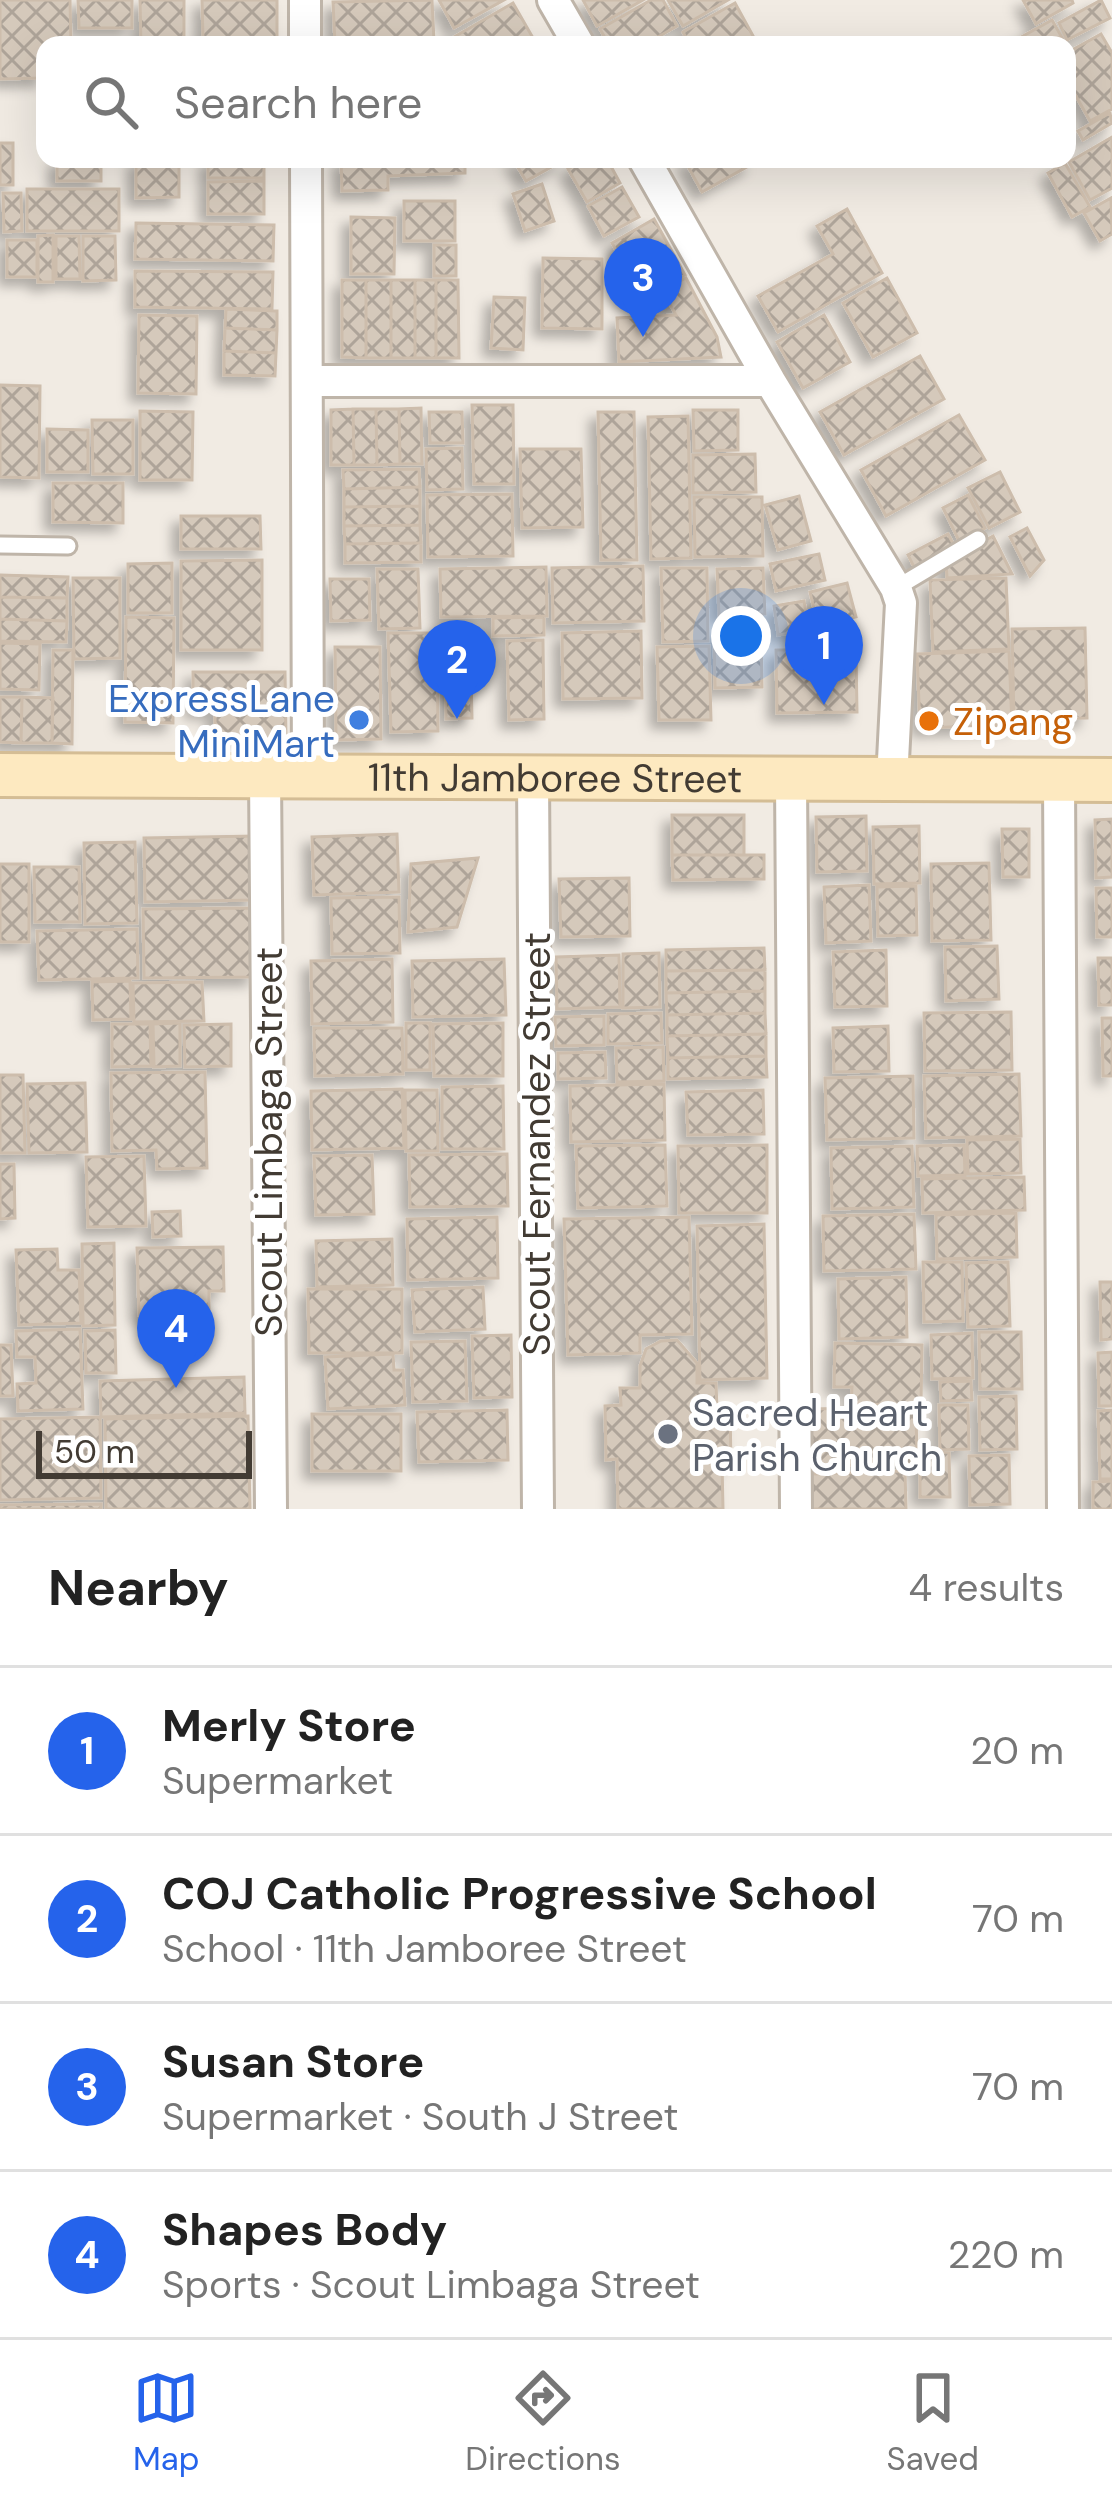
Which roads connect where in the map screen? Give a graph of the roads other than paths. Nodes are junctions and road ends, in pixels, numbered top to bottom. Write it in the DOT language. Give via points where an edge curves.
graph roads {
  1 [pos="305,0"];
  2 [pos="553,0"];
  3 [pos="305,36"];
  4 [pos="574,36"];
  5 [pos="306,168"];
  6 [pos="649,168"];
  7 [pos="307,381"];
  8 [pos="770,381"];
  9 [pos="978,538"];
  10 [pos="0,545"];
  11 [pos="68,546"];
  12 [pos="896,588"];
  13 [pos="0,776"];
  14 [pos="265,776"];
  15 [pos="308,777"];
  16 [pos="533,778"];
  17 [pos="791,779"];
  18 [pos="892,780"];
  19 [pos="1059,780"];
  20 [pos="1112,780"];
  21 [pos="271,1509"];
  22 [pos="538,1509"];
  23 [pos="796,1509"];
  24 [pos="1063,1509"];
  1 -- 3 [label="street"];
  2 -- 4 [label="street"];
  5 -- 7 [label="street"];
  6 -- 8 [label="street"];
  7 -- 8 [label="street"];
  7 -- 15 [label="street"];
  8 -- 12 [label="street"];
  9 -- 12 [label="lane"];
  10 -- 11 [label="lane"];
  12 -- 18 [label="street"];
  13 -- 14 [label="street, 11th Jamboree Street"];
  14 -- 15 [label="street, 11th Jamboree Street"];
  14 -- 21 [label="street, Scout Limbaga Street"];
  15 -- 16 [label="street, 11th Jamboree Street"];
  16 -- 17 [label="street, 11th Jamboree Street"];
  16 -- 22 [label="street, Scout Fernandez Street"];
  17 -- 18 [label="street, 11th Jamboree Street"];
  17 -- 23 [label="street"];
  18 -- 19 [label="street, 11th Jamboree Street"];
  19 -- 20 [label="street, 11th Jamboree Street"];
  19 -- 24 [label="street"];
}
